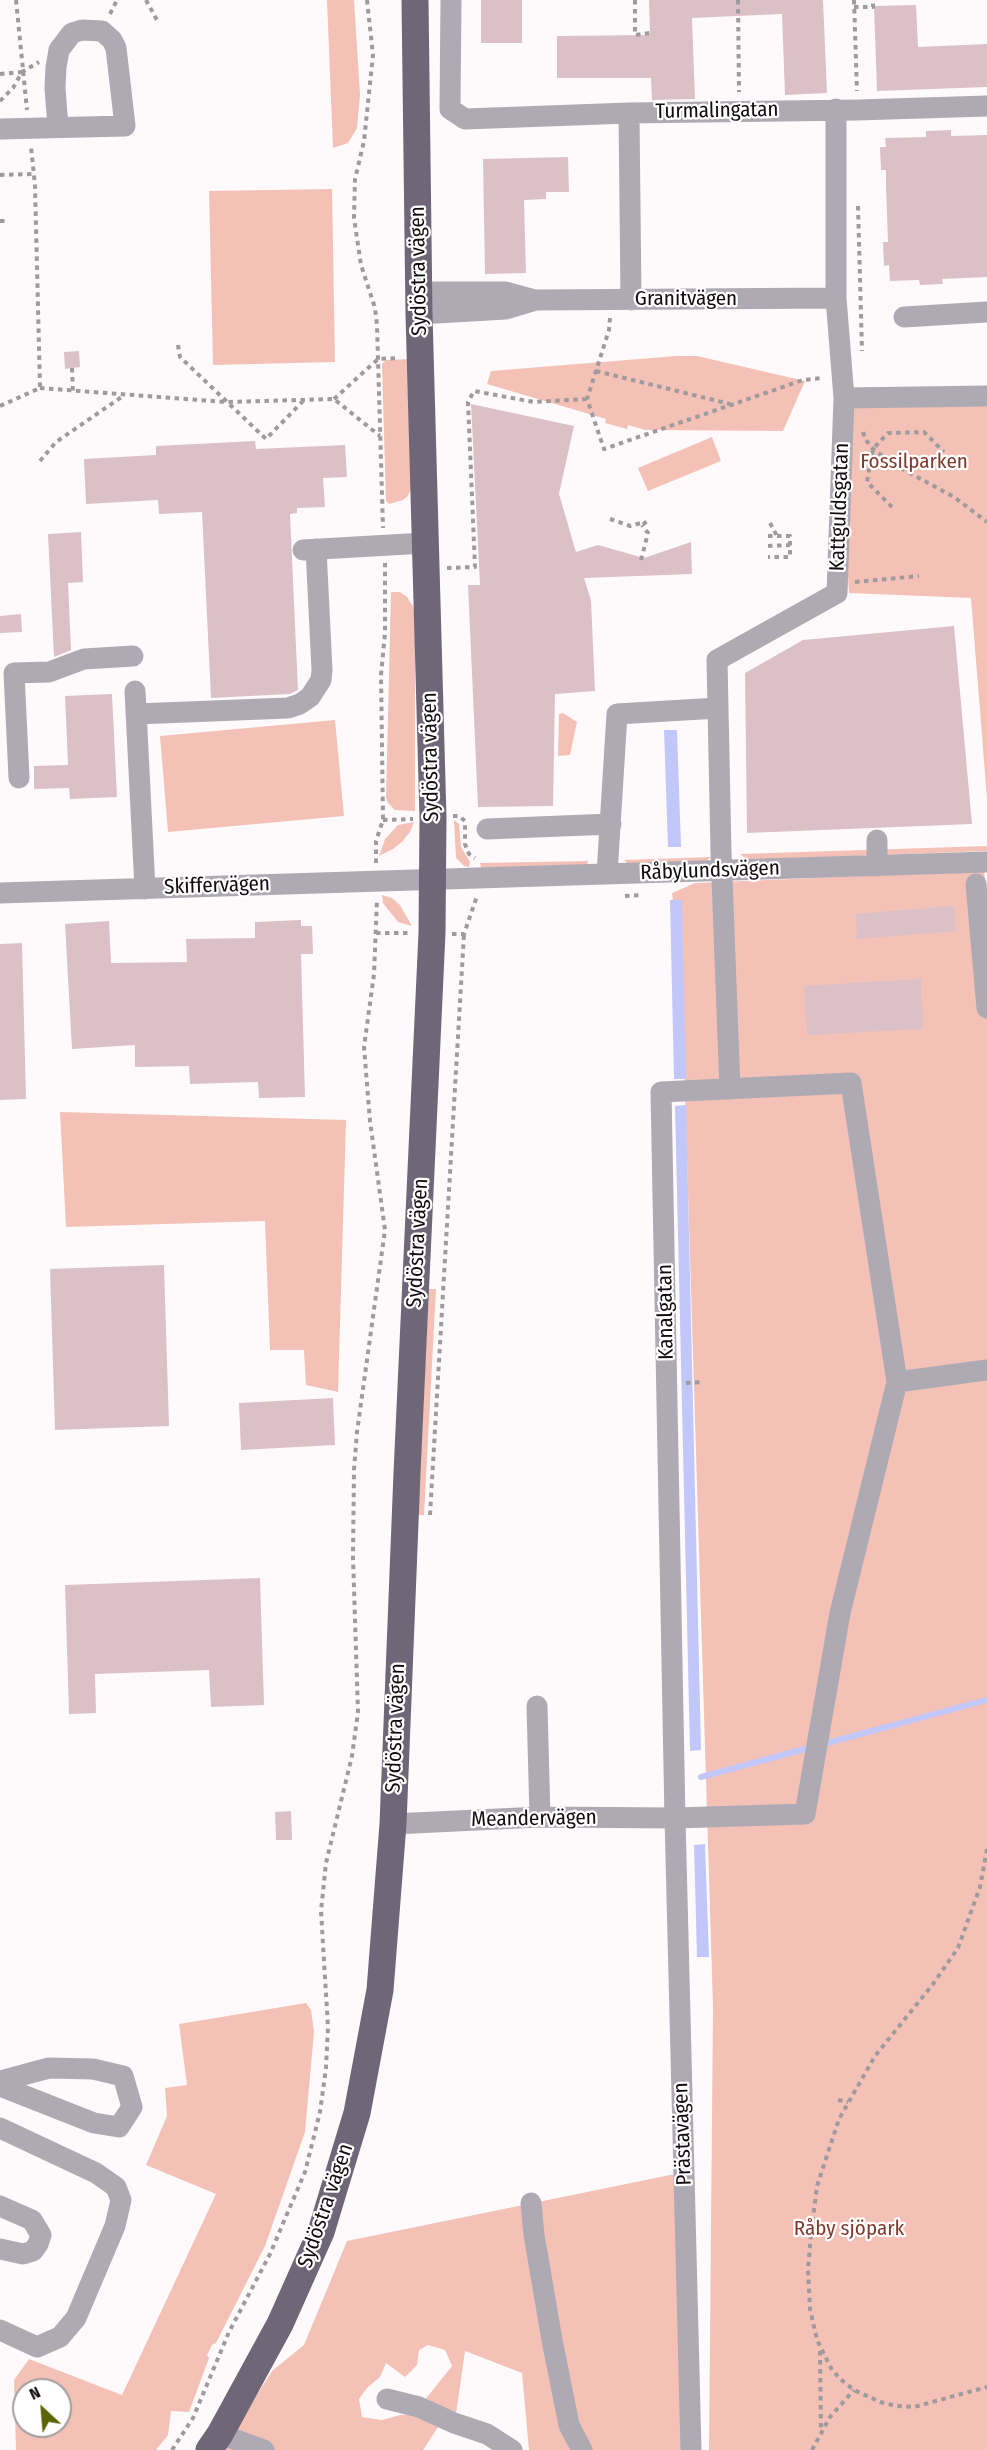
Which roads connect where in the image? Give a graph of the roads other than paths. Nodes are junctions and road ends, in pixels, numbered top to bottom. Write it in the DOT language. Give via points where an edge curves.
graph roads {
  1 [pos="415,0"];
  2 [pos="452,0"];
  3 [pos="987,106"];
  4 [pos="836,109"];
  5 [pos="629,113"];
  6 [pos="58,127"];
  7 [pos="0,129"];
  8 [pos="836,298"];
  9 [pos="621,300"];
  10 [pos="419,303"];
  11 [pos="987,312"];
  12 [pos="904,317"];
  13 [pos="987,396"];
  14 [pos="853,398"];
  15 [pos="425,543"];
  16 [pos="133,656"];
  17 [pos="7,673"];
  18 [pos="135,691"];
  19 [pos="718,708"];
  20 [pos="136,714"];
  21 [pos="8,726"];
  22 [pos="19,778"];
  23 [pos="611,824"];
  24 [pos="487,829"];
  25 [pos="877,840"];
  26 [pos="987,862"];
  27 [pos="877,866"];
  28 [pos="722,871"];
  29 [pos="607,874"];
  30 [pos="433,879"];
  31 [pos="976,884"];
  32 [pos="145,888"];
  33 [pos="0,893"];
  34 [pos="987,1008"];
  35 [pos="721,1089"];
  36 [pos="987,1370"];
  37 [pos="897,1382"];
  38 [pos="537,1706"];
  39 [pos="540,1817"];
  40 [pos="675,1818"];
  41 [pos="393,1824"];
  42 [pos="0,2081"];
  43 [pos="0,2086"];
  44 [pos="0,2128"];
  45 [pos="531,2203"];
  46 [pos="0,2206"];
  47 [pos="0,2249"];
  48 [pos="0,2330"];
  49 [pos="387,2399"];
  50 [pos="214,2442"];
  51 [pos="264,2450"];
  52 [pos="512,2450"];
  53 [pos="582,2450"];
  54 [pos="691,2450"];
  1 -- 10 [label="main road, Sydöstra vägen"];
  2 -- 5 [label="street, Turmalingatan" via="450,109 465,119"];
  3 -- 4 [label="street, Turmalingatan"];
  4 -- 5 [label="street, Turmalingatan"];
  4 -- 8 [label="street, Kattguldsgatan"];
  5 -- 9 [label="street"];
  6 -- 6 [label="street" via="125,126 119,63 112,40 102,31 72,33 59,50 55,78"];
  6 -- 7 [label="street"];
  8 -- 9 [label="street, Granitvägen"];
  8 -- 14 [label="street, Kattguldsgatan"];
  9 -- 10 [label="street, Granitvägen" via="536,300 506,292"];
  10 -- 15 [label="main road, Sydöstra vägen"];
  11 -- 12 [label="street"];
  13 -- 14 [label="street"];
  14 -- 19 [label="street, Kattguldsgatan" via="837,593 717,660"];
  15 -- 20 [label="street" via="309,550 322,670 321,680 300,704 288,708"];
  15 -- 30 [label="main road, Sydöstra vägen"];
  16 -- 17 [label="street" via="84,659 49,672"];
  17 -- 21 [label="street"];
  18 -- 20 [label="street"];
  19 -- 23 [label="street" via="617,714"];
  19 -- 28 [label="street, Kattguldsgatan"];
  20 -- 32 [label="street"];
  21 -- 22 [label="street"];
  23 -- 24 [label="street"];
  23 -- 29 [label="street"];
  25 -- 27 [label="street"];
  26 -- 27 [label="street, Råbylundsvägen"];
  27 -- 28 [label="street, Råbylundsvägen"];
  28 -- 29 [label="street, Råbylundsvägen"];
  28 -- 35 [label="street"];
  29 -- 30 [label="street, Råbylundsvägen"];
  30 -- 32 [label="street, Skiffervägen"];
  30 -- 41 [label="main road, Sydöstra vägen"];
  31 -- 34 [label="street"];
  32 -- 33 [label="street, Skiffervägen"];
  35 -- 37 [label="street, Kanalgatan" via="851,1083"];
  35 -- 40 [label="street, Kanalgatan" via="661,1092"];
  36 -- 37 [label="street"];
  37 -- 40 [label="street, Meandervägen" via="840,1613 805,1814"];
  38 -- 39 [label="street"];
  39 -- 40 [label="street, Meandervägen"];
  39 -- 41 [label="street, Meandervägen"];
  40 -- 54 [label="street, Prästavägen"];
  41 -- 50 [label="main road, Sydöstra vägen" via="380,1990 357,2113 321,2232 280,2324"];
  42 -- 43 [label="street" via="49,2068 93,2068 123,2076 132,2107 119,2127 94,2123"];
  44 -- 48 [label="street" via="96,2173 116,2187 121,2200 115,2226 76,2318 60,2337 37,2346"];
  45 -- 53 [label="street" via="569,2425"];
  46 -- 47 [label="street" via="33,2220 41,2235 33,2251 23,2254"];
  49 -- 52 [label="street" via="419,2407 487,2434"];
  50 -- 51 [label="street"];
}
